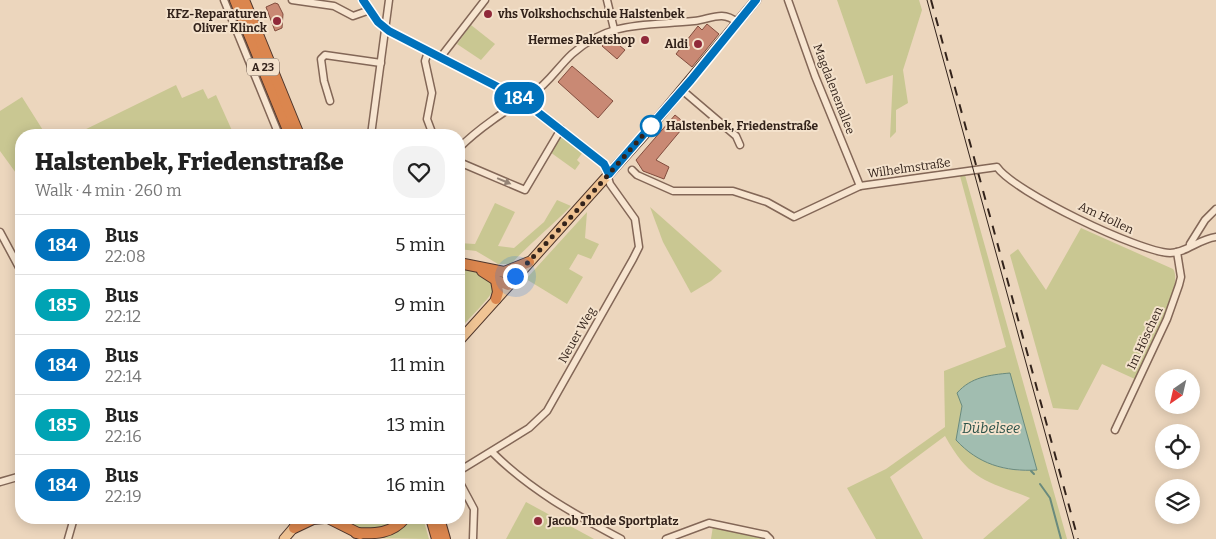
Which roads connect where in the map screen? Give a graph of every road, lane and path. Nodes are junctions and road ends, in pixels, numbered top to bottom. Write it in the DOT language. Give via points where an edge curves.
graph roads {
  1 [pos="224,0"];
  2 [pos="235,0"];
  3 [pos="244,0"];
  4 [pos="292,0"];
  5 [pos="363,0"];
  6 [pos="389,0"];
  7 [pos="485,0"];
  8 [pos="607,0"];
  9 [pos="756,0"];
  10 [pos="788,0"];
  11 [pos="370,10"];
  12 [pos="737,22"];
  13 [pos="386,29"];
  14 [pos="614,29"];
  15 [pos="428,52"];
  16 [pos="440,58"];
  17 [pos="381,63"];
  18 [pos="682,90"];
  19 [pos="521,99"];
  20 [pos="330,101"];
  21 [pos="277,129"];
  22 [pos="288,129"];
  23 [pos="297,129"];
  24 [pos="373,129"];
  25 [pos="430,129"];
  26 [pos="561,130"];
  27 [pos="465,142"];
  28 [pos="740,145"];
  29 [pos="465,165"];
  30 [pos="996,167"];
  31 [pos="632,170"];
  32 [pos="609,174"];
  33 [pos="860,186"];
  34 [pos="1216,209"];
  35 [pos="0,232"];
  36 [pos="1216,237"];
  37 [pos="1189,245"];
  38 [pos="1177,252"];
  39 [pos="15,260"];
  40 [pos="529,262"];
  41 [pos="465,264"];
  42 [pos="497,276"];
  43 [pos="508,285"];
  44 [pos="496,299"];
  45 [pos="465,334"];
  46 [pos="1115,430"];
  47 [pos="492,452"];
  48 [pos="465,468"];
  49 [pos="15,478"];
  50 [pos="0,482"];
  51 [pos="465,492"];
  52 [pos="72,524"];
  53 [pos="297,524"];
  54 [pos="302,524"];
  55 [pos="339,524"];
  56 [pos="399,524"];
  57 [pos="432,524"];
  58 [pos="441,524"];
  59 [pos="294,528"];
  60 [pos="356,533"];
  61 [pos="68,539"];
  62 [pos="284,539"];
  63 [pos="373,539"];
  64 [pos="436,539"];
  65 [pos="445,539"];
  66 [pos="473,539"];
  67 [pos="622,539"];
  68 [pos="666,539"];
  69 [pos="770,539"];
  1 -- 21 [label="street"];
  2 -- 22 [label="highway, A 23"];
  3 -- 23 [label="highway, A 23"];
  4 -- 11 [label="street" via="334,6 353,16"];
  5 -- 11 [label="street"];
  6 -- 13 [label="street"];
  7 -- 16 [label="street"];
  8 -- 14 [label="street"];
  9 -- 12 [label="main road"];
  10 -- 33 [label="street, Magdalenenallee"];
  11 -- 13 [label="street"];
  12 -- 14 [label="street" via="720,15 696,21 647,23"];
  12 -- 18 [label="main road"];
  13 -- 15 [label="street, Neuer Weg"];
  13 -- 17 [label="street"];
  14 -- 19 [label="street" via="580,47 543,86"];
  15 -- 16 [label="street, Neuer Weg"];
  15 -- 25 [label="street" via="425,61 432,94 427,119"];
  16 -- 19 [label="street, Neuer Weg"];
  17 -- 20 [label="street" via="325,55 321,58 321,68"];
  17 -- 24 [label="street"];
  18 -- 28 [label="street" via="736,136"];
  18 -- 32 [label="main road"];
  19 -- 26 [label="street, Neuer Weg"];
  19 -- 27 [label="street"];
  29 -- 26 [label="street, one-way" via="525,190"];
  26 -- 32 [label="street, Neuer Weg" via="604,164"];
  30 -- 33 [label="street, Wilhelmstraße"];
  30 -- 38 [label="street, Am Hollen" via="1034,197 1144,248"];
  31 -- 33 [label="street, Wilhelmstraße" via="641,178 673,191 733,191 767,202 794,217"];
  32 -- 40 [label="main road"];
  32 -- 47 [label="street, Neuer Weg" via="610,184 635,219 639,239 636,254 547,411"];
  34 -- 37 [label="street"];
  35 -- 39 [label="street"];
  36 -- 37 [label="street"];
  37 -- 38 [label="street"];
  38 -- 46 [label="street, Im Höschen" via="1179,285 1167,319"];
  40 -- 42 [label="highway"];
  40 -- 43 [label="main road"];
  41 -- 42 [label="highway"];
  42 -- 43 [label="highway"];
  42 -- 44 [label="highway"];
  43 -- 44 [label="main road"];
  44 -- 45 [label="main road"];
  47 -- 48 [label="street, Neuer Weg"];
  47 -- 67 [label="street" via="539,492"];
  49 -- 50 [label="street"];
  51 -- 66 [label="street" via="474,509"];
  52 -- 61 [label="street"];
  53 -- 59 [label="main road"];
  54 -- 59 [label="highway"];
  55 -- 60 [label="highway"];
  56 -- 60 [label="highway" via="385,532"];
  57 -- 64 [label="highway"];
  58 -- 65 [label="highway"];
  59 -- 62 [label="main road"];
  60 -- 63 [label="highway"];
  68 -- 69 [label="street" via="709,523 766,535"];
}
